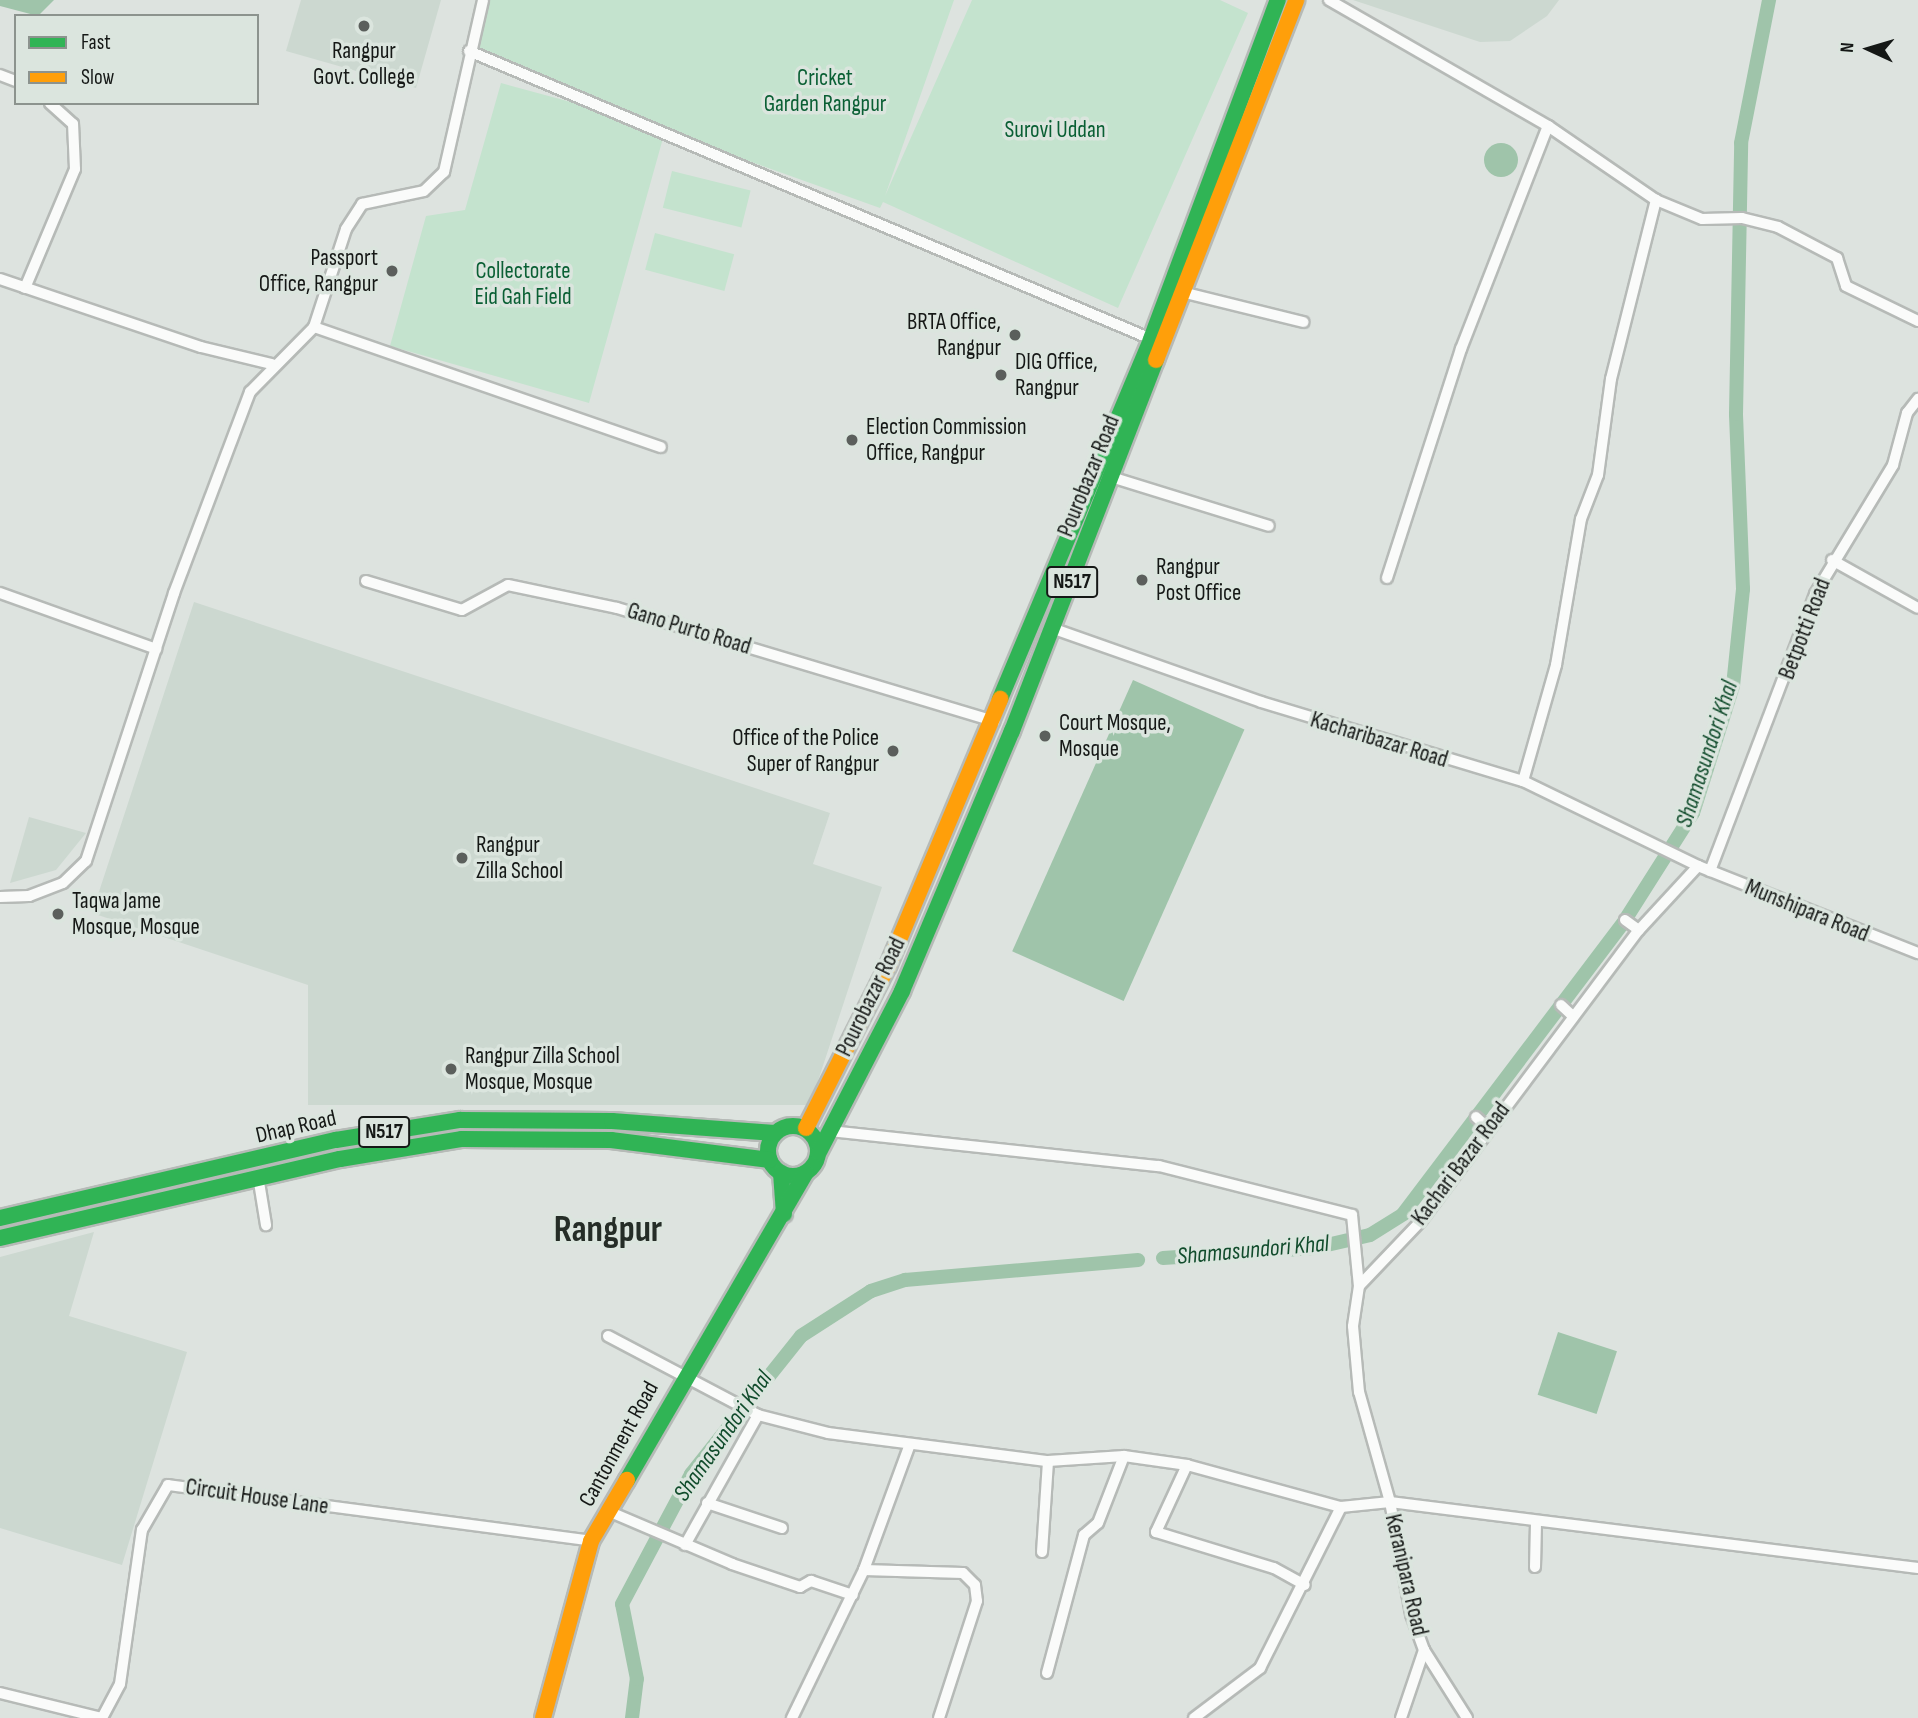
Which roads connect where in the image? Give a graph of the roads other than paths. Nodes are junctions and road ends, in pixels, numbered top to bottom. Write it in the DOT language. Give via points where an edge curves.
graph roads {
  1 [pos="483,0"];
  2 [pos="1278,0"];
  3 [pos="1296,0"];
  4 [pos="1329,0"];
  5 [pos="469,51"];
  6 [pos="52,105"];
  7 [pos="1548,126"];
  8 [pos="1656,200"];
  9 [pos="0,279"];
  10 [pos="25,288"];
  11 [pos="1186,293"];
  12 [pos="1918,321"];
  13 [pos="1303,322"];
  14 [pos="314,327"];
  15 [pos="1151,340"];
  16 [pos="272,363"];
  17 [pos="1918,399"];
  18 [pos="661,447"];
  19 [pos="1111,477"];
  20 [pos="1269,526"];
  21 [pos="1832,560"];
  22 [pos="1387,578"];
  23 [pos="366,581"];
  24 [pos="0,593"];
  25 [pos="1918,608"];
  26 [pos="1054,629"];
  27 [pos="156,649"];
  28 [pos="990,718"];
  29 [pos="1012,732"];
  30 [pos="1523,781"];
  31 [pos="1698,866"];
  32 [pos="1710,871"];
  33 [pos="0,897"];
  34 [pos="1625,920"];
  35 [pos="1639,930"];
  36 [pos="1918,953"];
  37 [pos="1561,1005"];
  38 [pos="1573,1016"];
  39 [pos="1476,1117"];
  40 [pos="806,1128"];
  41 [pos="1488,1128"];
  42 [pos="830,1131"];
  43 [pos="775,1133"];
  44 [pos="819,1152"];
  45 [pos="255,1159"];
  46 [pos="770,1160"];
  47 [pos="781,1173"];
  48 [pos="806,1173"];
  49 [pos="258,1178"];
  50 [pos="784,1214"];
  51 [pos="0,1218"];
  52 [pos="266,1225"];
  53 [pos="0,1238"];
  54 [pos="1359,1286"];
  55 [pos="608,1336"];
  56 [pos="682,1378"];
  57 [pos="758,1415"];
  58 [pos="911,1444"];
  59 [pos="1124,1456"];
  60 [pos="1048,1461"];
  61 [pos="1186,1465"];
  62 [pos="1390,1502"];
  63 [pos="707,1503"];
  64 [pos="1341,1507"];
  65 [pos="1360,1507"];
  66 [pos="608,1511"];
  67 [pos="1393,1516"];
  68 [pos="1536,1523"];
  69 [pos="782,1528"];
  70 [pos="591,1541"];
  71 [pos="685,1545"];
  72 [pos="1042,1552"];
  73 [pos="1535,1567"];
  74 [pos="1918,1568"];
  75 [pos="864,1570"];
  76 [pos="1305,1585"];
  77 [pos="853,1595"];
  78 [pos="1424,1650"];
  79 [pos="1047,1673"];
  80 [pos="0,1693"];
  81 [pos="102,1718"];
  82 [pos="543,1718"];
  83 [pos="792,1718"];
  84 [pos="939,1718"];
  85 [pos="1194,1718"];
  86 [pos="1401,1718"];
  87 [pos="1468,1718"];
  1 -- 5 [label="street"];
  2 -- 15 [label="main road, Pourobazar Road / N517"];
  3 -- 11 [label="main road, Pourobazar Road / N517"];
  4 -- 7 [label="street"];
  5 -- 14 [label="street" via="444,172 424,191 362,204 346,229"];
  5 -- 15 [label="street"];
  6 -- 10 [label="street" via="73,124 75,169"];
  7 -- 8 [label="street"];
  7 -- 22 [label="street" via="1461,349"];
  8 -- 12 [label="street" via="1702,219 1742,218 1778,227 1838,258 1846,286"];
  8 -- 30 [label="street" via="1611,379 1598,475 1580,519 1556,665"];
  9 -- 10 [label="street"];
  10 -- 16 [label="street"];
  11 -- 13 [label="street"];
  11 -- 19 [label="main road, Pourobazar Road / N517"];
  14 -- 16 [label="street"];
  14 -- 18 [label="street"];
  15 -- 28 [label="main road, Pourobazar Road / N517"];
  16 -- 27 [label="street" via="250,392"];
  17 -- 21 [label="street, Betpotti Road" via="1907,413 1893,465"];
  19 -- 20 [label="street"];
  19 -- 26 [label="main road, Pourobazar Road / N517"];
  21 -- 25 [label="street"];
  21 -- 32 [label="street, Betpotti Road"];
  23 -- 28 [label="street, Gano Purto Road" via="461,610 508,585 617,608"];
  24 -- 27 [label="street"];
  26 -- 29 [label="main road, Pourobazar Road / N517"];
  26 -- 30 [label="street, Kacharibazar Road" via="1261,702"];
  27 -- 33 [label="street" via="86,861 63,883 29,896"];
  28 -- 29 [label="street, Gano Purto Road"];
  28 -- 40 [label="main road, Pourobazar Road / N517" via="888,966"];
  29 -- 42 [label="main road, Pourobazar Road / N517" via="902,991"];
  30 -- 31 [label="street, Kacharibazar Road"];
  31 -- 32 [label="street, Munshipara Road"];
  31 -- 35 [label="street, Kachari Bazar Road"];
  32 -- 36 [label="street, Munshipara Road"];
  34 -- 35 [label="street"];
  35 -- 38 [label="street, Kachari Bazar Road"];
  37 -- 38 [label="street"];
  38 -- 41 [label="street, Kachari Bazar Road"];
  39 -- 41 [label="street"];
  40 -- 43 [label="main road, Dhap Road / N517"];
  40 -- 44 [label="main road"];
  41 -- 54 [label="street, Kachari Bazar Road" via="1421,1221"];
  42 -- 44 [label="main road, Pourobazar Road / N517"];
  42 -- 54 [label="street" via="1160,1166 1352,1215"];
  43 -- 45 [label="main road, Dhap Road / N517" via="612,1121 460,1120"];
  43 -- 46 [label="main road"];
  44 -- 48 [label="main road, N517"];
  45 -- 49 [label="street"];
  45 -- 51 [label="main road, Dhap Road / N517"];
  46 -- 47 [label="main road"];
  46 -- 49 [label="main road, Dhap Road / N517" via="611,1140 461,1139"];
  47 -- 48 [label="main road"];
  47 -- 50 [label="main road"];
  48 -- 50 [label="main road, Cantonment Road"];
  49 -- 52 [label="street"];
  49 -- 53 [label="main road, Dhap Road / N517"];
  50 -- 56 [label="main road, Cantonment Road"];
  54 -- 62 [label="street" via="1353,1326 1359,1392"];
  55 -- 56 [label="street"];
  56 -- 57 [label="street"];
  56 -- 66 [label="main road, Cantonment Road"];
  57 -- 58 [label="street"];
  57 -- 63 [label="street"];
  58 -- 60 [label="street"];
  58 -- 75 [label="street"];
  59 -- 60 [label="street"];
  59 -- 61 [label="street"];
  59 -- 79 [label="street" via="1097,1523 1084,1535"];
  60 -- 72 [label="street"];
  61 -- 64 [label="street"];
  61 -- 76 [label="street" via="1156,1532 1274,1568"];
  62 -- 65 [label="street"];
  62 -- 67 [label="street, Keranipara Road"];
  62 -- 68 [label="street"];
  63 -- 69 [label="street"];
  63 -- 71 [label="street"];
  64 -- 65 [label="street"];
  64 -- 76 [label="street"];
  65 -- 67 [label="street"];
  66 -- 70 [label="main road, Cantonment Road"];
  66 -- 71 [label="street"];
  67 -- 78 [label="street, Keranipara Road"];
  68 -- 73 [label="street"];
  68 -- 74 [label="street"];
  70 -- 81 [label="street, Circuit House Lane" via="167,1485 142,1530 120,1684"];
  70 -- 82 [label="main road, Cantonment Road"];
  71 -- 77 [label="street" via="800,1587 811,1581"];
  75 -- 77 [label="street"];
  75 -- 84 [label="street" via="963,1573 975,1585 977,1601"];
  76 -- 85 [label="street" via="1260,1668"];
  77 -- 83 [label="street"];
  78 -- 86 [label="street"];
  78 -- 87 [label="street, Keranipara Road"];
  80 -- 81 [label="street"];
}
